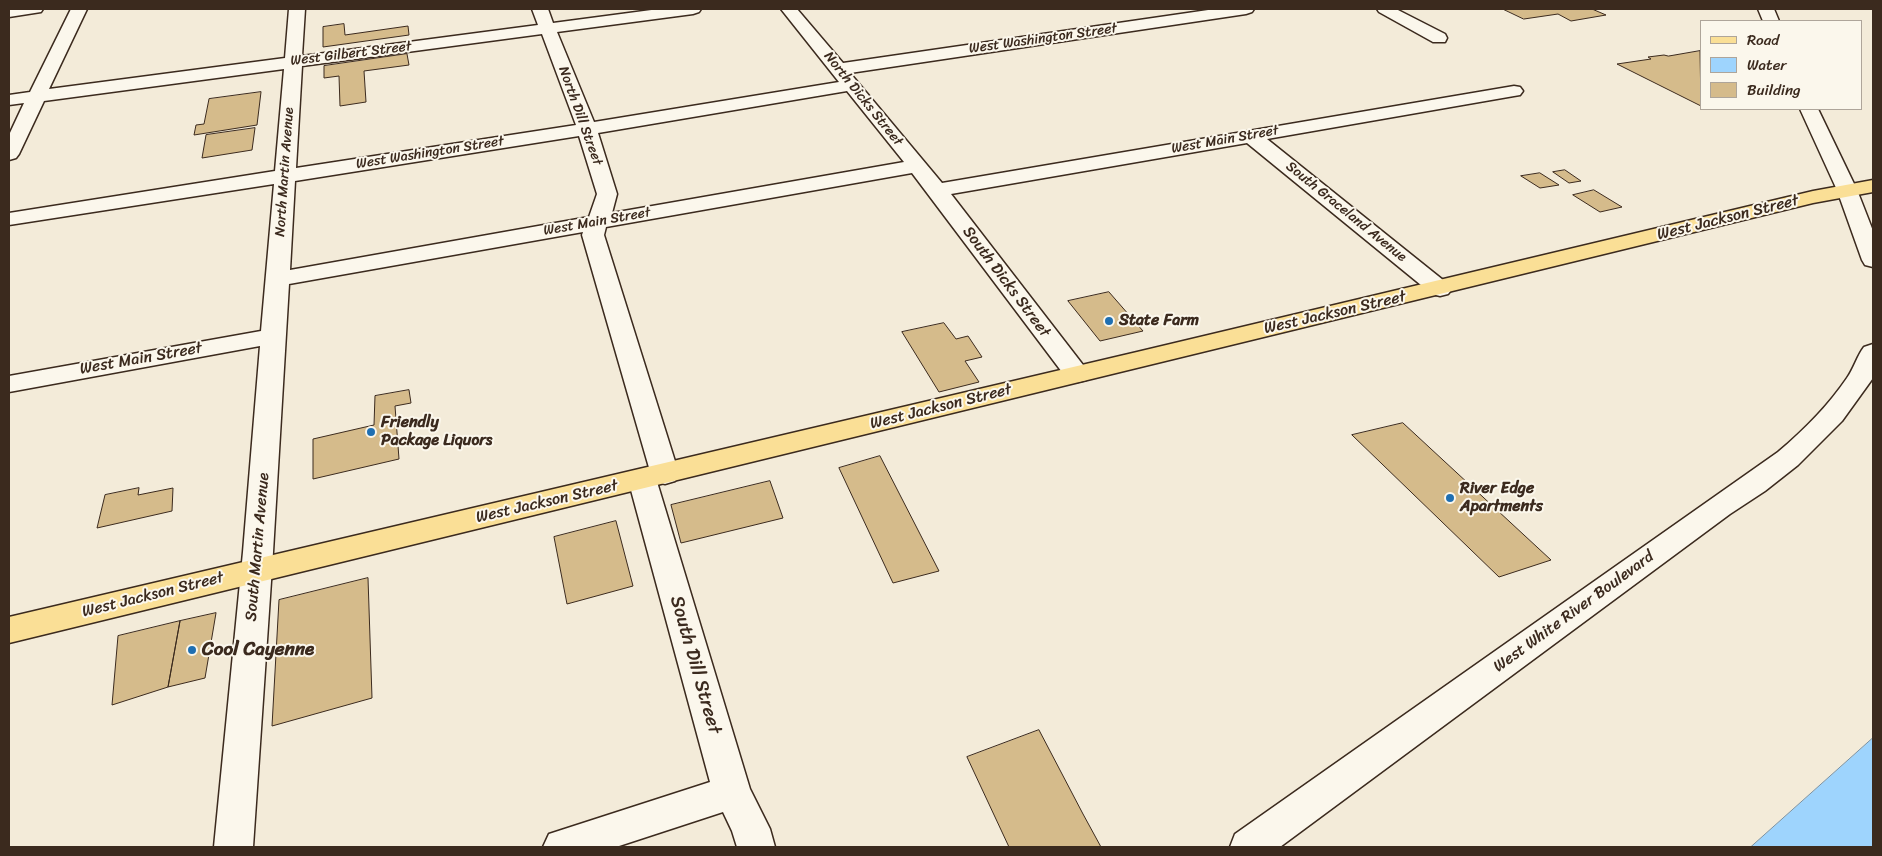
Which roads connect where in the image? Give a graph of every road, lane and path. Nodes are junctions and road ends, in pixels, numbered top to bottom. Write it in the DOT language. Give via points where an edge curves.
graph roads {
  1 [pos="36,9"];
  2 [pos="79,9"];
  3 [pos="297,9"];
  4 [pos="540,9"];
  5 [pos="693,9"];
  6 [pos="788,9"];
  7 [pos="1246,9"];
  8 [pos="1385,9"];
  9 [pos="9,12"];
  10 [pos="547,28"];
  11 [pos="1439,38"];
  12 [pos="293,61"];
  13 [pos="839,69"];
  14 [pos="852,85"];
  15 [pos="1514,91"];
  16 [pos="38,96"];
  17 [pos="9,100"];
  18 [pos="1808,110"];
  19 [pos="586,129"];
  20 [pos="1251,136"];
  21 [pos="9,154"];
  22 [pos="917,166"];
  23 [pos="286,176"];
  24 [pos="1873,186"];
  25 [pos="936,190"];
  26 [pos="1847,190"];
  27 [pos="9,219"];
  28 [pos="596,222"];
  29 [pos="1873,260"];
  30 [pos="277,279"];
  31 [pos="1440,289"];
  32 [pos="274,336"];
  33 [pos="1873,352"];
  34 [pos="1077,374"];
  35 [pos="9,384"];
  36 [pos="653,477"];
  37 [pos="256,570"];
  38 [pos="9,630"];
  39 [pos="732,792"];
  40 [pos="232,847"];
  41 [pos="563,847"];
  42 [pos="756,847"];
  43 [pos="1249,847"];
  1 -- 9 [label="street"];
  2 -- 16 [label="street"];
  3 -- 12 [label="street, North Martin Avenue"];
  4 -- 10 [label="street, North Dill Street"];
  5 -- 10 [label="street, West Gilbert Street"];
  6 -- 13 [label="street, North Dicks Street"];
  7 -- 13 [label="street, West Washington Street"];
  8 -- 11 [label="street"];
  10 -- 12 [label="street, West Gilbert Street"];
  10 -- 19 [label="street, North Dill Street"];
  12 -- 16 [label="street, West Gilbert Street"];
  12 -- 23 [label="street, North Martin Avenue"];
  13 -- 14 [label="street, North Dicks Street"];
  14 -- 19 [label="street, West Washington Street"];
  14 -- 22 [label="street, North Dicks Street"];
  15 -- 20 [label="street, West Main Street"];
  16 -- 17 [label="street, West Gilbert Street"];
  16 -- 21 [label="street"];
  18 -- 26 [label="street"];
  19 -- 23 [label="street, West Washington Street"];
  19 -- 28 [label="street, North Dill Street" via="607,194 606,205"];
  20 -- 25 [label="street, West Main Street"];
  20 -- 31 [label="street, South Graceland Avenue"];
  22 -- 25 [label="street, North Dicks Street"];
  22 -- 28 [label="street, West Main Street"];
  23 -- 27 [label="street, West Washington Street"];
  23 -- 30 [label="street, North Martin Avenue"];
  24 -- 26 [label="main road, West Jackson Street"];
  25 -- 34 [label="street, South Dicks Street"];
  26 -- 29 [label="street"];
  26 -- 31 [label="main road, West Jackson Street"];
  28 -- 30 [label="street, West Main Street"];
  28 -- 36 [label="street, South Dill Street" via="593,235"];
  30 -- 32 [label="street, North Martin Avenue"];
  31 -- 34 [label="main road, West Jackson Street"];
  32 -- 35 [label="street, West Main Street"];
  32 -- 37 [label="street, South Martin Avenue"];
  33 -- 43 [label="street, West White River Boulevard" via="1861,378 1831,418 1787,461"];
  34 -- 36 [label="main road, West Jackson Street"];
  36 -- 37 [label="main road, West Jackson Street"];
  36 -- 39 [label="street, South Dill Street"];
  37 -- 38 [label="main road, West Jackson Street"];
  37 -- 40 [label="street, South Martin Avenue"];
  39 -- 41 [label="street"];
  39 -- 42 [label="street, South Dill Street" via="751,829"];
}
